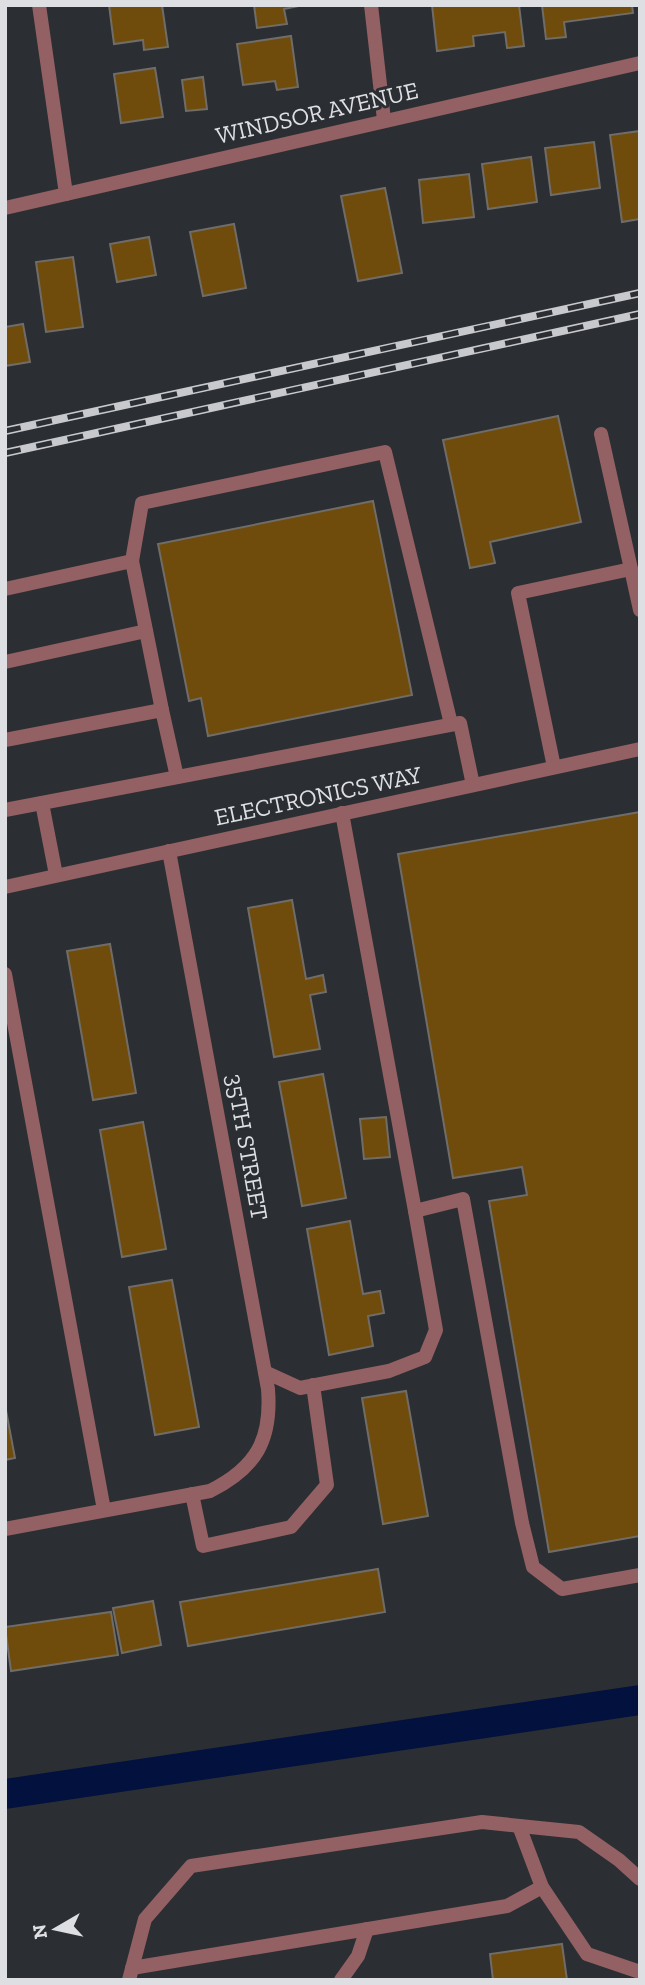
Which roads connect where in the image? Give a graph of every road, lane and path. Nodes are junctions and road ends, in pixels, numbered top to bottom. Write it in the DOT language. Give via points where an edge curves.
graph roads {
  1 [pos="39,5"];
  2 [pos="371,5"];
  3 [pos="640,63"];
  4 [pos="384,120"];
  5 [pos="66,194"];
  6 [pos="5,208"];
  7 [pos="601,434"];
  8 [pos="132,561"];
  9 [pos="631,569"];
  10 [pos="5,589"];
  11 [pos="640,611"];
  12 [pos="146,631"];
  13 [pos="5,662"];
  14 [pos="162,710"];
  15 [pos="451,724"];
  16 [pos="5,740"];
  17 [pos="640,749"];
  18 [pos="554,767"];
  19 [pos="177,777"];
  20 [pos="473,785"];
  21 [pos="42,803"];
  22 [pos="5,810"];
  23 [pos="342,813"];
  24 [pos="169,851"];
  25 [pos="56,875"];
  26 [pos="5,887"];
  27 [pos="5,974"];
  28 [pos="415,1211"];
  29 [pos="265,1372"];
  30 [pos="313,1385"];
  31 [pos="192,1494"];
  32 [pos="104,1510"];
  33 [pos="5,1529"];
  34 [pos="640,1576"];
  35 [pos="519,1826"];
  36 [pos="640,1879"];
  37 [pos="542,1887"];
  38 [pos="368,1929"];
  39 [pos="640,1972"];
  40 [pos="131,1974"];
  41 [pos="341,1980"];
  1 -- 5 [label="street"];
  2 -- 4 [label="street"];
  3 -- 4 [label="street, WINDSOR AVENUE"];
  4 -- 5 [label="street, WINDSOR AVENUE"];
  5 -- 6 [label="street, WINDSOR AVENUE"];
  7 -- 9 [label="street"];
  8 -- 10 [label="street"];
  8 -- 12 [label="street"];
  8 -- 15 [label="street" via="142,503 385,452"];
  9 -- 11 [label="street"];
  9 -- 18 [label="street" via="518,593"];
  12 -- 13 [label="street"];
  12 -- 14 [label="street"];
  14 -- 16 [label="street"];
  14 -- 19 [label="street"];
  15 -- 19 [label="street"];
  15 -- 20 [label="street" via="460,723"];
  17 -- 18 [label="street, ELECTRONICS WAY"];
  18 -- 20 [label="street, ELECTRONICS WAY"];
  19 -- 21 [label="street"];
  20 -- 23 [label="street, ELECTRONICS WAY"];
  21 -- 22 [label="street"];
  21 -- 25 [label="street"];
  23 -- 24 [label="street, ELECTRONICS WAY"];
  23 -- 28 [label="street"];
  24 -- 25 [label="street, ELECTRONICS WAY"];
  24 -- 29 [label="street, 35TH STREET"];
  25 -- 26 [label="street, ELECTRONICS WAY"];
  27 -- 32 [label="street"];
  28 -- 30 [label="street" via="436,1330 425,1357 389,1371"];
  28 -- 34 [label="street" via="464,1199 533,1567 562,1589"];
  29 -- 30 [label="street" via="300,1388"];
  29 -- 31 [label="street, 35TH STREET" via="270,1409 258,1450 229,1481"];
  30 -- 31 [label="street" via="327,1485 291,1527 203,1546"];
  31 -- 32 [label="street"];
  32 -- 33 [label="street"];
  35 -- 36 [label="street" via="579,1832"];
  35 -- 37 [label="street"];
  35 -- 40 [label="street" via="482,1822 191,1866 145,1919"];
  37 -- 38 [label="street" via="507,1906"];
  37 -- 39 [label="street" via="587,1954"];
  38 -- 40 [label="street"];
  38 -- 41 [label="street" via="358,1956"];
}
